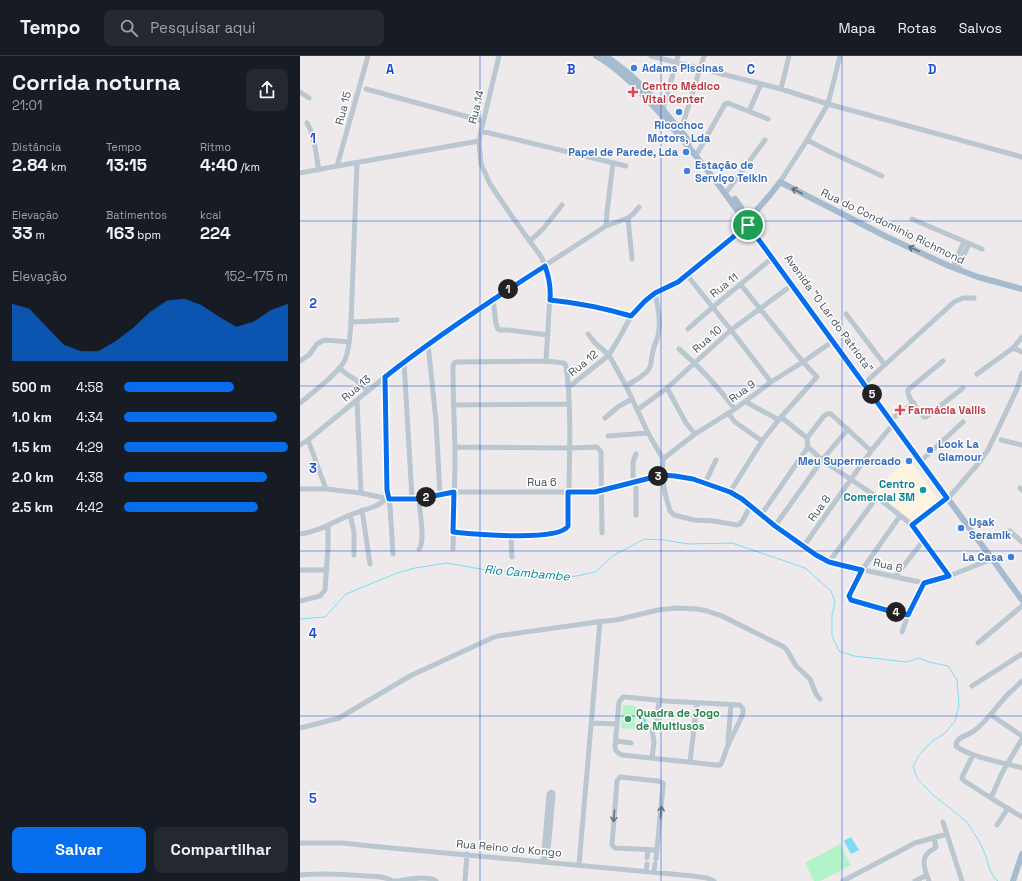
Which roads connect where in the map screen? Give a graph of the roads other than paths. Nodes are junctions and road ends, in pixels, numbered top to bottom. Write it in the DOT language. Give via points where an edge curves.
graph roads {
  1 [pos="368,56"];
  2 [pos="499,56"];
  3 [pos="596,56"];
  4 [pos="606,56"];
  5 [pos="651,56"];
  6 [pos="678,56"];
  7 [pos="704,56"];
  8 [pos="789,56"];
  9 [pos="840,56"];
  10 [pos="676,63"];
  11 [pos="700,68"];
  12 [pos="761,84"];
  13 [pos="366,89"];
  14 [pos="781,89"];
  15 [pos="300,92"];
  16 [pos="309,98"];
  17 [pos="828,104"];
  18 [pos="663,109"];
  19 [pos="749,110"];
  20 [pos="768,119"];
  21 [pos="483,122"];
  22 [pos="307,123"];
  23 [pos="681,130"];
  24 [pos="481,131"];
  25 [pos="765,140"];
  26 [pos="808,140"];
  27 [pos="479,141"];
  28 [pos="698,152"];
  29 [pos="1022,157"];
  30 [pos="357,163"];
  31 [pos="613,163"];
  32 [pos="338,166"];
  33 [pos="626,166"];
  34 [pos="319,170"];
  35 [pos="300,173"];
  36 [pos="882,176"];
  37 [pos="780,182"];
  38 [pos="728,190"];
  39 [pos="562,205"];
  40 [pos="639,207"];
  41 [pos="628,218"];
  42 [pos="912,219"];
  43 [pos="749,222"];
  44 [pos="606,226"];
  45 [pos="530,241"];
  46 [pos="967,243"];
  47 [pos="982,249"];
  48 [pos="772,258"];
  49 [pos="632,259"];
  50 [pos="954,265"];
  51 [pos="545,266"];
  52 [pos="687,275"];
  53 [pos="741,285"];
  54 [pos="792,285"];
  55 [pos="1022,289"];
  56 [pos="655,293"];
  57 [pos="974,298"];
  58 [pos="493,299"];
  59 [pos="550,300"];
  60 [pos="713,306"];
  61 [pos="761,309"];
  62 [pos="846,314"];
  63 [pos="631,316"];
  64 [pos="397,320"];
  65 [pos="351,322"];
  66 [pos="688,329"];
  67 [pos="731,330"];
  68 [pos="588,334"];
  69 [pos="548,335"];
  70 [pos="1022,337"];
  71 [pos="833,341"];
  72 [pos="349,342"];
  73 [pos="428,344"];
  74 [pos="1013,348"];
  75 [pos="679,349"];
  76 [pos="1022,352"];
  77 [pos="609,355"];
  78 [pos="546,361"];
  79 [pos="943,361"];
  80 [pos="300,362"];
  81 [pos="404,362"];
  82 [pos="803,362"];
  83 [pos="695,363"];
  84 [pos="885,365"];
  85 [pos="339,368"];
  86 [pos="1022,373"];
  87 [pos="977,374"];
  88 [pos="385,377"];
  89 [pos="867,381"];
  90 [pos="771,382"];
  91 [pos="626,386"];
  92 [pos="569,387"];
  93 [pos="667,388"];
  94 [pos="963,388"];
  95 [pos="368,391"];
  96 [pos="632,399"];
  97 [pos="357,401"];
  98 [pos="746,402"];
  99 [pos="300,403"];
  100 [pos="914,403"];
  101 [pos="569,404"];
  102 [pos="453,405"];
  103 [pos="735,409"];
  104 [pos="637,410"];
  105 [pos="728,413"];
  106 [pos="605,418"];
  107 [pos="780,419"];
  108 [pos="893,420"];
  109 [pos="963,422"];
  110 [pos="848,429"];
  111 [pos="648,433"];
  112 [pos="695,434"];
  113 [pos="608,436"];
  114 [pos="807,438"];
  115 [pos="308,440"];
  116 [pos="1001,440"];
  117 [pos="762,441"];
  118 [pos="1022,444"];
  119 [pos="300,445"];
  120 [pos="455,447"];
  121 [pos="808,447"];
  122 [pos="570,448"];
  123 [pos="871,451"];
  124 [pos="636,454"];
  125 [pos="663,459"];
  126 [pos="923,459"];
  127 [pos="716,460"];
  128 [pos="822,460"];
  129 [pos="662,475"];
  130 [pos="852,479"];
  131 [pos="634,482"];
  132 [pos="705,483"];
  133 [pos="300,489"];
  134 [pos="326,489"];
  135 [pos="602,490"];
  136 [pos="454,492"];
  137 [pos="568,492"];
  138 [pos="730,492"];
  139 [pos="361,493"];
  140 [pos="440,495"];
  141 [pos="877,497"];
  142 [pos="949,497"];
  143 [pos="412,498"];
  144 [pos="388,499"];
  145 [pos="418,499"];
  146 [pos="750,507"];
  147 [pos="362,510"];
  148 [pos="350,515"];
  149 [pos="636,515"];
  150 [pos="761,515"];
  151 [pos="900,516"];
  152 [pos="912,525"];
  153 [pos="328,526"];
  154 [pos="775,526"];
  155 [pos="1010,531"];
  156 [pos="453,532"];
  157 [pos="602,533"];
  158 [pos="300,534"];
  159 [pos="511,536"];
  160 [pos="923,541"];
  161 [pos="1022,542"];
  162 [pos="803,547"];
  163 [pos="419,549"];
  164 [pos="453,549"];
  165 [pos="393,554"];
  166 [pos="354,555"];
  167 [pos="512,557"];
  168 [pos="992,559"];
  169 [pos="829,562"];
  170 [pos="370,564"];
  171 [pos="300,570"];
  172 [pos="327,570"];
  173 [pos="862,570"];
  174 [pos="949,576"];
  175 [pos="895,577"];
  176 [pos="924,583"];
  177 [pos="1022,594"];
  178 [pos="1022,600"];
  179 [pos="300,601"];
  180 [pos="1022,606"];
  181 [pos="908,615"];
  182 [pos="600,621"];
  183 [pos="902,632"];
  184 [pos="978,643"];
  185 [pos="1022,654"];
  186 [pos="1022,681"];
  187 [pos="972,686"];
  188 [pos="820,699"];
  189 [pos="659,700"];
  190 [pos="697,703"];
  191 [pos="731,705"];
  192 [pos="991,715"];
  193 [pos="592,723"];
  194 [pos="617,724"];
  195 [pos="300,728"];
  196 [pos="1022,737"];
  197 [pos="616,741"];
  198 [pos="631,743"];
  199 [pos="728,745"];
  200 [pos="973,755"];
  201 [pos="652,758"];
  202 [pos="690,762"];
  203 [pos="1007,764"];
  204 [pos="1022,768"];
  205 [pos="991,798"];
  206 [pos="1008,808"];
  207 [pos="1022,817"];
  208 [pos="943,822"];
  209 [pos="997,825"];
  210 [pos="947,834"];
  211 [pos="934,838"];
  212 [pos="300,843"];
  213 [pos="648,850"];
  214 [pos="656,850"];
  215 [pos="467,854"];
  216 [pos="1022,854"];
  217 [pos="647,858"];
  218 [pos="545,862"];
  219 [pos="647,864"];
  220 [pos="580,865"];
  221 [pos="646,872"];
  222 [pos="654,872"];
  223 [pos="300,875"];
  224 [pos="927,875"];
  225 [pos="394,881"];
  226 [pos="436,881"];
  227 [pos="465,881"];
  228 [pos="714,881"];
  229 [pos="843,881"];
  230 [pos="915,881"];
  231 [pos="929,881"];
  232 [pos="962,881"];
  233 [pos="1013,881"];
  1 -- 32 [label="street, Rua 15"];
  2 -- 21 [label="street, Rua 14"];
  3 -- 43 [label="main road, Avenida \"O Lar do Patriota\"" via="627,78 652,104"];
  4 -- 18 [label="main road, Avenida \"O Lar do Patriota\"" via="631,75"];
  5 -- 10 [label="street"];
  6 -- 10 [label="street"];
  7 -- 11 [label="street"];
  8 -- 14 [label="street"];
  9 -- 17 [label="street"];
  10 -- 11 [label="street"];
  10 -- 18 [label="street"];
  11 -- 12 [label="street"];
  11 -- 23 [label="street"];
  12 -- 14 [label="street"];
  12 -- 19 [label="street"];
  13 -- 21 [label="street"];
  14 -- 17 [label="street"];
  15 -- 16 [label="street"];
  17 -- 26 [label="street"];
  17 -- 29 [label="street"];
  18 -- 23 [label="main road, Avenida \"O Lar do Patriota\""];
  19 -- 20 [label="street"];
  19 -- 28 [label="street" via="724,104"];
  21 -- 24 [label="street, Rua 14"];
  22 -- 34 [label="street" via="312,130"];
  23 -- 28 [label="main road, Avenida \"O Lar do Patriota\""];
  24 -- 27 [label="street, Rua 14"];
  24 -- 31 [label="street"];
  25 -- 38 [label="street"];
  26 -- 36 [label="street"];
  26 -- 37 [label="street"];
  27 -- 30 [label="street"];
  27 -- 45 [label="street, Rua 14" via="481,164 490,184"];
  28 -- 38 [label="main road, Avenida \"O Lar do Patriota\""];
  30 -- 32 [label="street"];
  30 -- 65 [label="street"];
  31 -- 33 [label="street"];
  31 -- 44 [label="street"];
  32 -- 34 [label="street"];
  34 -- 35 [label="street"];
  37 -- 43 [label="main road"];
  50 -- 37 [label="main road, Rua do Condominio Richmond, one-way" via="888,237"];
  38 -- 43 [label="main road, Avenida \"O Lar do Patriota\""];
  39 -- 45 [label="street"];
  40 -- 41 [label="street"];
  41 -- 44 [label="street, Rua 13"];
  41 -- 49 [label="street"];
  42 -- 46 [label="street"];
  43 -- 48 [label="main road, Avenida \"O Lar do Patriota\""];
  43 -- 52 [label="street, Rua 12"];
  43 -- 89 [label="main road, Avenida \"O Lar do Patriota\""];
  44 -- 51 [label="street, Rua 13"];
  45 -- 51 [label="street, Rua 14"];
  46 -- 47 [label="street"];
  46 -- 50 [label="street"];
  48 -- 53 [label="street, Rua 11"];
  48 -- 54 [label="main road, Avenida \"O Lar do Patriota\""];
  50 -- 55 [label="main road, Rua do Condominio Richmond" via="978,277"];
  51 -- 58 [label="street, Rua 13"];
  51 -- 59 [label="street, Rua 14" via="550,285"];
  52 -- 56 [label="street, Rua 12"];
  52 -- 60 [label="street"];
  53 -- 60 [label="street, Rua 11"];
  53 -- 61 [label="street"];
  54 -- 61 [label="street, Rua 10"];
  54 -- 71 [label="main road, Avenida \"O Lar do Patriota\""];
  56 -- 63 [label="street, Rua 12"];
  56 -- 91 [label="street" via="659,323 650,368"];
  57 -- 84 [label="street" via="963,298 954,302"];
  58 -- 69 [label="street" via="498,329"];
  58 -- 73 [label="street, Rua 13"];
  59 -- 63 [label="street" via="577,303"];
  59 -- 69 [label="street, Rua 14"];
  60 -- 66 [label="street, Rua 11"];
  60 -- 67 [label="street"];
  61 -- 67 [label="street, Rua 10"];
  61 -- 82 [label="street"];
  62 -- 84 [label="street"];
  63 -- 77 [label="street, Rua 12"];
  64 -- 65 [label="street"];
  65 -- 72 [label="street"];
  67 -- 83 [label="street, Rua 10"];
  67 -- 90 [label="street"];
  68 -- 77 [label="street"];
  69 -- 78 [label="street, Rua 14"];
  70 -- 74 [label="street"];
  71 -- 82 [label="street, Rua 9"];
  71 -- 108 [label="main road, Avenida \"O Lar do Patriota\""];
  72 -- 80 [label="street" via="322,341"];
  72 -- 85 [label="street" via="345,360"];
  73 -- 81 [label="street, Rua 13"];
  73 -- 140 [label="street"];
  74 -- 76 [label="street"];
  74 -- 87 [label="street"];
  75 -- 83 [label="street"];
  77 -- 91 [label="street"];
  77 -- 92 [label="street, Rua 12"];
  78 -- 92 [label="street" via="564,363"];
  78 -- 102 [label="street" via="456,362 453,367"];
  79 -- 100 [label="street" via="908,390"];
  81 -- 88 [label="street, Rua 13"];
  81 -- 143 [label="street"];
  82 -- 90 [label="street, Rua 9"];
  82 -- 107 [label="street" via="816,378"];
  83 -- 93 [label="street, Rua 10"];
  83 -- 103 [label="street"];
  84 -- 89 [label="street"];
  85 -- 95 [label="street"];
  85 -- 99 [label="street"];
  86 -- 142 [label="street" via="988,450"];
  88 -- 95 [label="street, Rua 13"];
  88 -- 144 [label="street"];
  89 -- 108 [label="main road, Avenida \"O Lar do Patriota\""];
  90 -- 98 [label="street, Rua 9"];
  91 -- 96 [label="street"];
  92 -- 101 [label="street"];
  93 -- 104 [label="street, Rua 10"];
  93 -- 112 [label="street"];
  94 -- 100 [label="street" via="926,417"];
  95 -- 97 [label="street, Rua 13"];
  96 -- 104 [label="street"];
  96 -- 106 [label="street"];
  97 -- 115 [label="street, Rua 13"];
  97 -- 139 [label="street"];
  98 -- 103 [label="street, Rua 9"];
  98 -- 107 [label="street"];
  100 -- 108 [label="street, Rua 8"];
  101 -- 102 [label="street"];
  101 -- 122 [label="street"];
  102 -- 120 [label="street"];
  103 -- 105 [label="street, Rua 9"];
  104 -- 111 [label="street"];
  105 -- 112 [label="street, Rua 9"];
  105 -- 117 [label="street" via="735,422"];
  107 -- 114 [label="street"];
  107 -- 117 [label="street"];
  108 -- 123 [label="street, Rua 8"];
  108 -- 126 [label="main road, Avenida \"O Lar do Patriota\""];
  108 -- 142 [label="main road, Avenida \"O Lar do Patriota\""];
  109 -- 126 [label="street"];
  110 -- 114 [label="street" via="831,414 827,414"];
  110 -- 123 [label="street"];
  110 -- 128 [label="street"];
  111 -- 113 [label="street"];
  111 -- 125 [label="street"];
  112 -- 125 [label="street, Rua 9"];
  114 -- 121 [label="street"];
  115 -- 119 [label="street, Rua 13"];
  115 -- 134 [label="street"];
  116 -- 118 [label="street"];
  117 -- 138 [label="street"];
  120 -- 122 [label="street"];
  120 -- 136 [label="street"];
  121 -- 128 [label="street"];
  121 -- 150 [label="street"];
  122 -- 135 [label="street" via="599,449"];
  122 -- 137 [label="street"];
  123 -- 130 [label="street, Rua 8"];
  124 -- 131 [label="street" via="633,462"];
  125 -- 129 [label="street"];
  126 -- 142 [label="main road, Avenida \"O Lar do Patriota\""];
  127 -- 132 [label="street"];
  128 -- 130 [label="street"];
  128 -- 154 [label="street"];
  129 -- 131 [label="street, Rua 6"];
  129 -- 132 [label="street, Rua 6" via="685,477"];
  129 -- 146 [label="street" via="669,507 674,515 736,525 740,524"];
  130 -- 141 [label="street"];
  130 -- 162 [label="street, Rua 8"];
  131 -- 135 [label="street, Rua 6"];
  131 -- 149 [label="street"];
  132 -- 138 [label="street, Rua 6"];
  133 -- 134 [label="street, Rua 6"];
  134 -- 139 [label="street, Rua 6"];
  135 -- 137 [label="street, Rua 6"];
  135 -- 157 [label="street"];
  136 -- 137 [label="street, Rua 6"];
  136 -- 140 [label="street, Rua 6"];
  136 -- 156 [label="street"];
  137 -- 159 [label="street" via="567,528 557,533"];
  138 -- 146 [label="street, Rua 6"];
  139 -- 144 [label="street, Rua 6"];
  140 -- 145 [label="street, Rua 6"];
  141 -- 151 [label="street"];
  141 -- 169 [label="street"];
  142 -- 152 [label="street"];
  142 -- 168 [label="main road, Avenida \"O Lar do Patriota\""];
  142 -- 177 [label="main road, Avenida \"O Lar do Patriota\""];
  143 -- 144 [label="street, Rua 6"];
  143 -- 145 [label="street, Rua 6"];
  144 -- 147 [label="street"];
  144 -- 165 [label="street"];
  145 -- 163 [label="street" via="422,532 422,545"];
  146 -- 150 [label="street, Rua 6"];
  147 -- 148 [label="street"];
  147 -- 170 [label="street"];
  148 -- 153 [label="street"];
  148 -- 166 [label="street" via="354,532"];
  150 -- 154 [label="street, Rua 6"];
  151 -- 152 [label="street"];
  151 -- 173 [label="street"];
  152 -- 160 [label="street"];
  153 -- 158 [label="street"];
  153 -- 172 [label="street"];
  154 -- 162 [label="street, Rua 6"];
  155 -- 161 [label="street"];
  156 -- 159 [label="street"];
  156 -- 164 [label="street"];
  159 -- 167 [label="street"];
  160 -- 174 [label="street"];
  160 -- 175 [label="street"];
  162 -- 169 [label="street, Rua 6"];
  168 -- 174 [label="street, Rua 6"];
  168 -- 178 [label="main road, Avenida \"O Lar do Patriota\""];
  169 -- 173 [label="street, Rua 6"];
  171 -- 172 [label="street"];
  172 -- 179 [label="street" via="322,595"];
  173 -- 175 [label="street, Rua 6"];
  173 -- 181 [label="street" via="849,596 851,600"];
  174 -- 176 [label="street, Rua 6"];
  175 -- 176 [label="street, Rua 6"];
  176 -- 181 [label="street"];
  180 -- 184 [label="street"];
  181 -- 183 [label="street"];
  182 -- 188 [label="street" via="676,608 702,610 722,616 787,650 796,666 810,680"];
  182 -- 193 [label="street"];
  182 -- 195 [label="street" via="492,638 410,676 338,718"];
  185 -- 187 [label="street"];
  186 -- 192 [label="street"];
  189 -- 190 [label="street"];
  189 -- 194 [label="street" via="622,697 619,702"];
  189 -- 201 [label="street" via="657,720 652,730"];
  190 -- 191 [label="street"];
  190 -- 202 [label="street"];
  191 -- 199 [label="street"];
  191 -- 199 [label="street" via="742,706 743,714"];
  192 -- 196 [label="street"];
  192 -- 200 [label="street" via="956,743 956,746"];
  193 -- 194 [label="street"];
  193 -- 220 [label="street"];
  194 -- 197 [label="street"];
  196 -- 203 [label="street"];
  197 -- 198 [label="street"];
  197 -- 201 [label="street" via="615,749 619,754"];
  199 -- 202 [label="street" via="720,765"];
  200 -- 203 [label="street"];
  200 -- 205 [label="street" via="962,778"];
  201 -- 202 [label="street"];
  203 -- 204 [label="street"];
  203 -- 205 [label="street"];
  205 -- 206 [label="street"];
  206 -- 207 [label="street"];
  206 -- 209 [label="street"];
  208 -- 210 [label="street"];
  210 -- 211 [label="street"];
  210 -- 232 [label="street"];
  211 -- 224 [label="street" via="936,848 927,853 925,860"];
  211 -- 229 [label="street" via="914,843"];
  212 -- 215 [label="street, Rua Reino do Kongo" via="343,843"];
  213 -- 214 [label="street"];
  214 -- 213 [label="street, one-way" via="662,783 658,780 620,777 617,781 612,845 615,848"];
  213 -- 217 [label="street"];
  214 -- 222 [label="street"];
  215 -- 218 [label="street, Rua Reino do Kongo"];
  215 -- 227 [label="street"];
  216 -- 233 [label="main road"];
  218 -- 218 [label="street" via="553,795 551,792 549,795"];
  218 -- 220 [label="street, Rua Reino do Kongo"];
  219 -- 221 [label="street"];
  220 -- 221 [label="street, Rua Reino do Kongo"];
  221 -- 222 [label="street, Rua Reino do Kongo"];
  222 -- 228 [label="street, Rua Reino do Kongo" via="700,876"];
  223 -- 225 [label="street" via="350,874"];
  224 -- 230 [label="street"];
  224 -- 231 [label="street"];
  225 -- 226 [label="street" via="426,878"];
}
